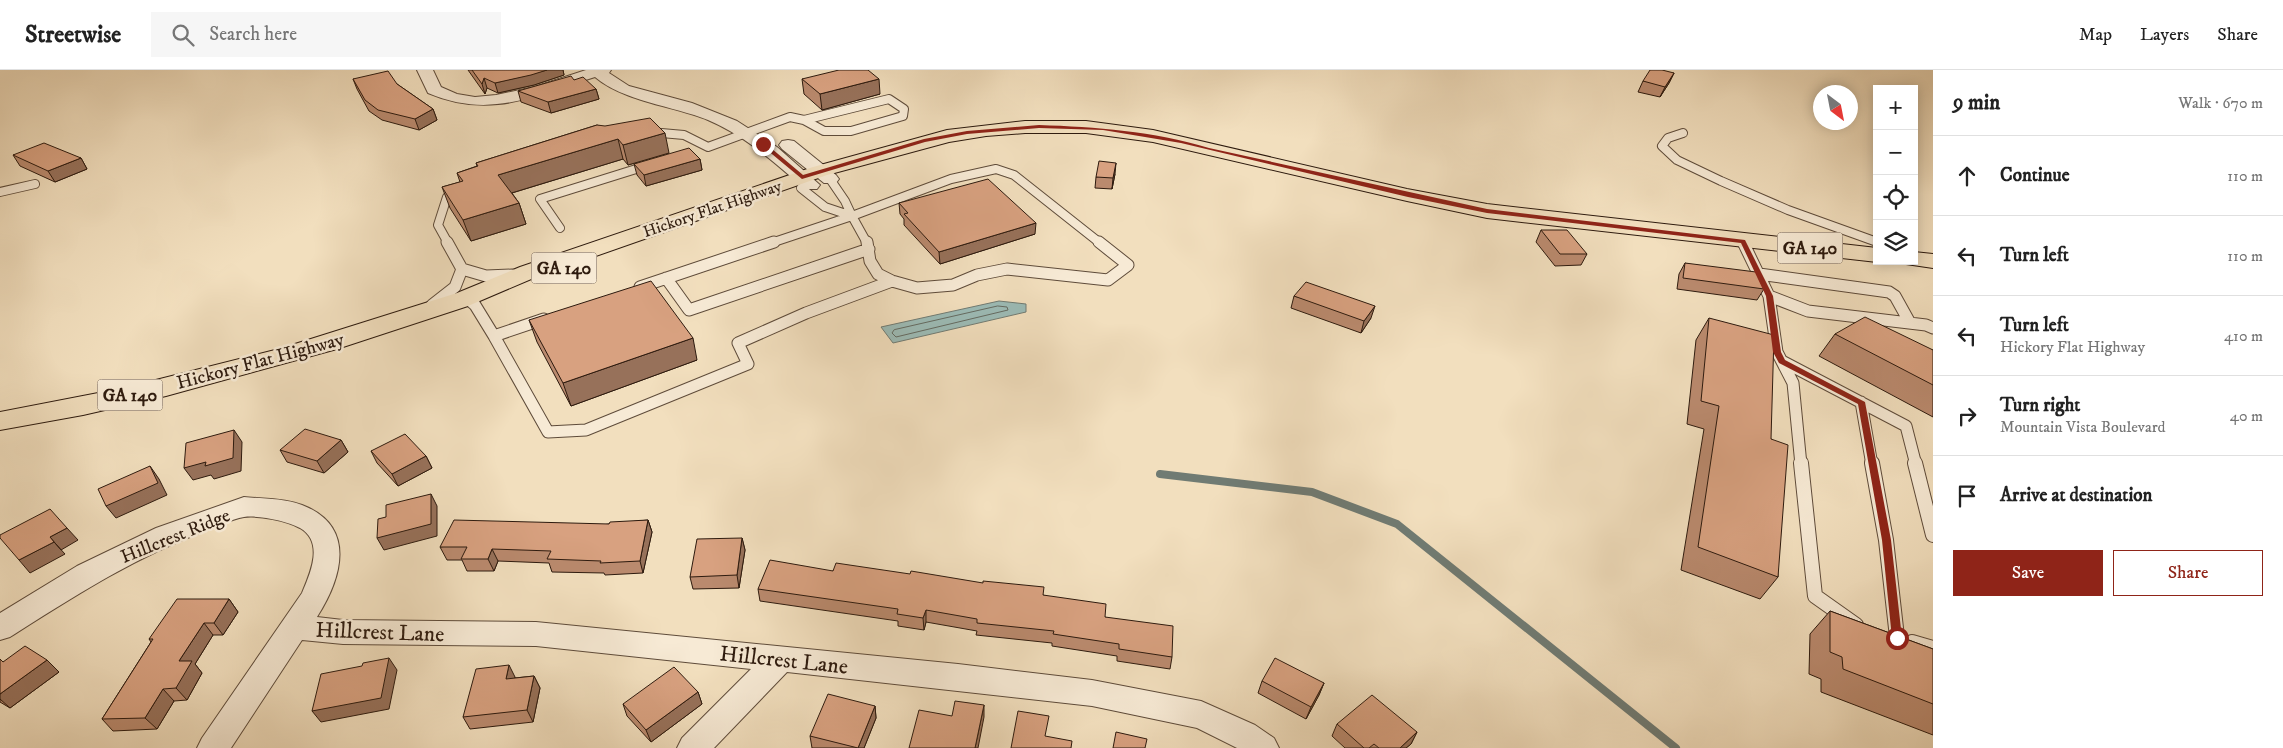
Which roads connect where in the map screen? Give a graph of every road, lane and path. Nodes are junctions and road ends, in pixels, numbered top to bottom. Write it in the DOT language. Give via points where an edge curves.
graph roads {
  1 [pos="425,70"];
  2 [pos="618,70"];
  3 [pos="598,71"];
  4 [pos="804,120"];
  5 [pos="763,127"];
  6 [pos="643,133"];
  7 [pos="747,133"];
  8 [pos="1684,133"];
  9 [pos="708,147"];
  10 [pos="699,150"];
  11 [pos="661,161"];
  12 [pos="813,180"];
  13 [pos="35,184"];
  14 [pos="469,184"];
  15 [pos="0,192"];
  16 [pos="852,216"];
  17 [pos="560,228"];
  18 [pos="1873,240"];
  19 [pos="1743,242"];
  20 [pos="869,249"];
  21 [pos="1873,255"];
  22 [pos="462,269"];
  23 [pos="528,272"];
  24 [pos="1759,274"];
  25 [pos="666,278"];
  26 [pos="892,281"];
  27 [pos="630,290"];
  28 [pos="1770,296"];
  29 [pos="463,299"];
  30 [pos="418,314"];
  31 [pos="557,315"];
  32 [pos="1847,316"];
  33 [pos="1910,323"];
  34 [pos="1933,328"];
  35 [pos="1873,329"];
  36 [pos="494,336"];
  37 [pos="1782,361"];
  38 [pos="1861,402"];
  39 [pos="0,421"];
  40 [pos="1933,535"];
  41 [pos="294,627"];
  42 [pos="0,628"];
  43 [pos="1865,628"];
  44 [pos="1881,633"];
  45 [pos="1897,638"];
  46 [pos="1933,648"];
  47 [pos="780,659"];
  48 [pos="213,748"];
  49 [pos="694,748"];
  50 [pos="1263,748"];
  1 -- 3 [label="street" via="434,90 457,100 474,102 518,95"];
  2 -- 5 [label="street" via="634,81 726,108"];
  3 -- 7 [label="street" via="623,89 708,114"];
  4 -- 4 [label="lane" via="824,131 851,131 903,116 904,109 889,99"];
  4 -- 5 [label="lane" via="790,117"];
  5 -- 7 [label="lane"];
  5 -- 12 [label="street"];
  6 -- 9 [label="lane" via="684,135"];
  7 -- 9 [label="lane"];
  7 -- 12 [label="street"];
  8 -- 18 [label="lane" via="1668,138 1662,146 1677,160 1760,198"];
  9 -- 10 [label="lane"];
  11 -- 17 [label="lane" via="540,199"];
  12 -- 16 [label="lane" via="845,201"];
  12 -- 16 [label="lane" via="825,207"];
  12 -- 19 [label="main road, Hickory Flat Highway / GA 140" via="978,139 1053,134 1097,136 1177,148 1207,149 1487,211"];
  12 -- 23 [label="main road, Hickory Flat Highway / GA 140"];
  12 -- 29 [label="main road, Hickory Flat Highway / GA 140" via="601,256"];
  13 -- 15 [label="lane"];
  14 -- 22 [label="lane" via="447,197 438,225"];
  16 -- 20 [label="lane"];
  16 -- 25 [label="lane"];
  16 -- 26 [label="lane" via="951,179 996,169 1014,175 1128,265 1108,280 1007,269 977,275 953,285 918,288"];
  19 -- 21 [label="main road, Hickory Flat Highway / GA 140"];
  19 -- 24 [label="lane"];
  20 -- 25 [label="lane" via="690,310"];
  20 -- 26 [label="lane" via="870,261 878,274"];
  22 -- 23 [label="lane" via="486,276"];
  22 -- 30 [label="lane" via="454,287"];
  23 -- 29 [label="main road, Hickory Flat Highway / GA 140"];
  24 -- 28 [label="lane"];
  24 -- 33 [label="lane" via="1889,292 1895,296"];
  25 -- 27 [label="lane"];
  26 -- 36 [label="lane" via="738,343 748,364 586,430 548,432"];
  28 -- 32 [label="lane" via="1808,311"];
  28 -- 37 [label="lane" via="1777,352"];
  29 -- 30 [label="main road, Hickory Flat Highway / GA 140"];
  29 -- 36 [label="lane" via="475,305"];
  30 -- 39 [label="main road, Hickory Flat Highway / GA 140" via="326,344 211,374 54,412"];
  31 -- 36 [label="lane"];
  32 -- 33 [label="lane"];
  32 -- 35 [label="lane"];
  33 -- 34 [label="lane"];
  37 -- 38 [label="lane"];
  37 -- 43 [label="lane" via="1793,383 1815,596 1857,626"];
  38 -- 40 [label="lane" via="1906,426"];
  38 -- 45 [label="lane" via="1886,540"];
  41 -- 42 [label="street, Hillcrest Ridge" via="314,598 326,569 327,544 316,524 294,512 244,508 197,523 127,553"];
  41 -- 47 [label="street, Hillcrest Lane" via="343,632 536,634"];
  41 -- 48 [label="street, Hillcrest Ridge"];
  44 -- 45 [label="lane"];
  45 -- 46 [label="lane"];
  47 -- 49 [label="street"];
  47 -- 50 [label="street, Hillcrest Lane" via="1092,693 1201,715 1244,735"];
}
